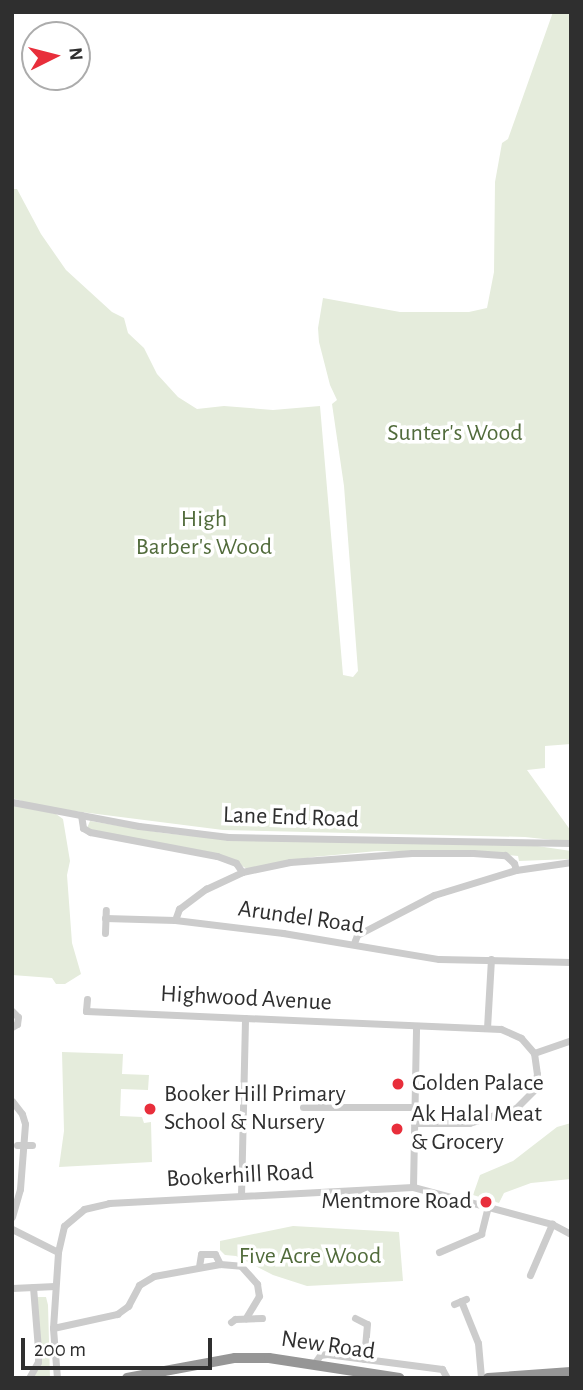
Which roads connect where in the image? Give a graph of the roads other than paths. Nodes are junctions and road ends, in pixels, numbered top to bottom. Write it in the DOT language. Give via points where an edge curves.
graph roads {
  1 [pos="12,802"];
  2 [pos="81,815"];
  3 [pos="571,843"];
  4 [pos="571,862"];
  5 [pos="516,870"];
  6 [pos="242,872"];
  7 [pos="175,920"];
  8 [pos="105,933"];
  9 [pos="354,943"];
  10 [pos="491,959"];
  11 [pos="571,962"];
  12 [pos="86,999"];
  13 [pos="12,1011"];
  14 [pos="245,1018"];
  15 [pos="416,1026"];
  16 [pos="12,1027"];
  17 [pos="487,1028"];
  18 [pos="571,1040"];
  19 [pos="534,1054"];
  20 [pos="12,1101"];
  21 [pos="303,1107"];
  22 [pos="413,1107"];
  23 [pos="414,1123"];
  24 [pos="414,1187"];
  25 [pos="241,1196"];
  26 [pos="488,1206"];
  27 [pos="12,1217"];
  28 [pos="552,1224"];
  29 [pos="12,1229"];
  30 [pos="571,1234"];
  31 [pos="58,1252"];
  32 [pos="439,1252"];
  33 [pos="219,1264"];
  34 [pos="199,1266"];
  35 [pos="530,1275"];
  36 [pos="55,1286"];
  37 [pos="33,1287"];
  38 [pos="12,1288"];
  39 [pos="460,1301"];
  40 [pos="246,1318"];
  41 [pos="262,1318"];
  42 [pos="355,1318"];
  43 [pos="231,1322"];
  44 [pos="53,1328"];
  45 [pos="364,1359"];
  46 [pos="314,1364"];
  47 [pos="571,1372"];
  48 [pos="357,1374"];
  49 [pos="29,1378"];
  50 [pos="57,1378"];
  51 [pos="127,1378"];
  52 [pos="399,1378"];
  53 [pos="447,1378"];
  54 [pos="481,1378"];
  55 [pos="488,1378"];
  1 -- 2 [label="street, Lane End Road"];
  2 -- 3 [label="street, Lane End Road" via="228,837"];
  2 -- 6 [label="street" via="83,828 90,832 217,856 236,863"];
  4 -- 5 [label="street"];
  5 -- 6 [label="street" via="505,855 412,853 290,862"];
  5 -- 9 [label="street" via="434,895 357,935"];
  6 -- 7 [label="street" via="206,889 179,909"];
  7 -- 8 [label="street, Arundel Road" via="106,914"];
  7 -- 9 [label="street, Arundel Road"];
  9 -- 10 [label="street, Arundel Road" via="439,959"];
  10 -- 11 [label="street, Arundel Road"];
  10 -- 17 [label="street"];
  12 -- 14 [label="street, Highwood Avenue" via="86,1011"];
  13 -- 16 [label="street" via="18,1017"];
  14 -- 15 [label="street, Highwood Avenue"];
  14 -- 25 [label="street"];
  15 -- 17 [label="street, Highwood Avenue"];
  15 -- 22 [label="street"];
  17 -- 19 [label="street, Highwood Avenue" via="521,1038"];
  18 -- 19 [label="street"];
  19 -- 23 [label="street" via="537,1074 533,1091 516,1108 469,1123"];
  20 -- 27 [label="street" via="22,1114 24,1145"];
  21 -- 22 [label="street"];
  22 -- 23 [label="street"];
  23 -- 24 [label="street"];
  24 -- 25 [label="street, Bookerhill Road"];
  24 -- 26 [label="street, Bookerhill Road"];
  25 -- 31 [label="street, Bookerhill Road" via="109,1203 84,1209 64,1226"];
  26 -- 28 [label="street, Bookerhill Road"];
  26 -- 32 [label="street" via="481,1234"];
  28 -- 30 [label="street, Bookerhill Road"];
  28 -- 35 [label="street"];
  29 -- 31 [label="street"];
  31 -- 36 [label="street, Bookerhill Road"];
  33 -- 34 [label="street"];
  33 -- 34 [label="street" via="215,1254 201,1254"];
  33 -- 40 [label="street" via="241,1266 257,1284 259,1296"];
  34 -- 44 [label="street" via="147,1280 117,1314"];
  36 -- 37 [label="street"];
  36 -- 44 [label="street, Bookerhill Road"];
  37 -- 38 [label="street"];
  37 -- 49 [label="street" via="38,1362"];
  39 -- 54 [label="street" via="478,1343"];
  40 -- 41 [label="street"];
  40 -- 43 [label="street"];
  42 -- 45 [label="street" via="367,1324"];
  44 -- 50 [label="street, Bookerhill Road"];
  45 -- 46 [label="street" via="320,1355"];
  45 -- 53 [label="street" via="442,1369"];
  46 -- 48 [label="highway, New Road"];
  46 -- 51 [label="highway, New Road" via="235,1358"];
  47 -- 55 [label="highway"];
  48 -- 52 [label="highway, New Road"];
}
